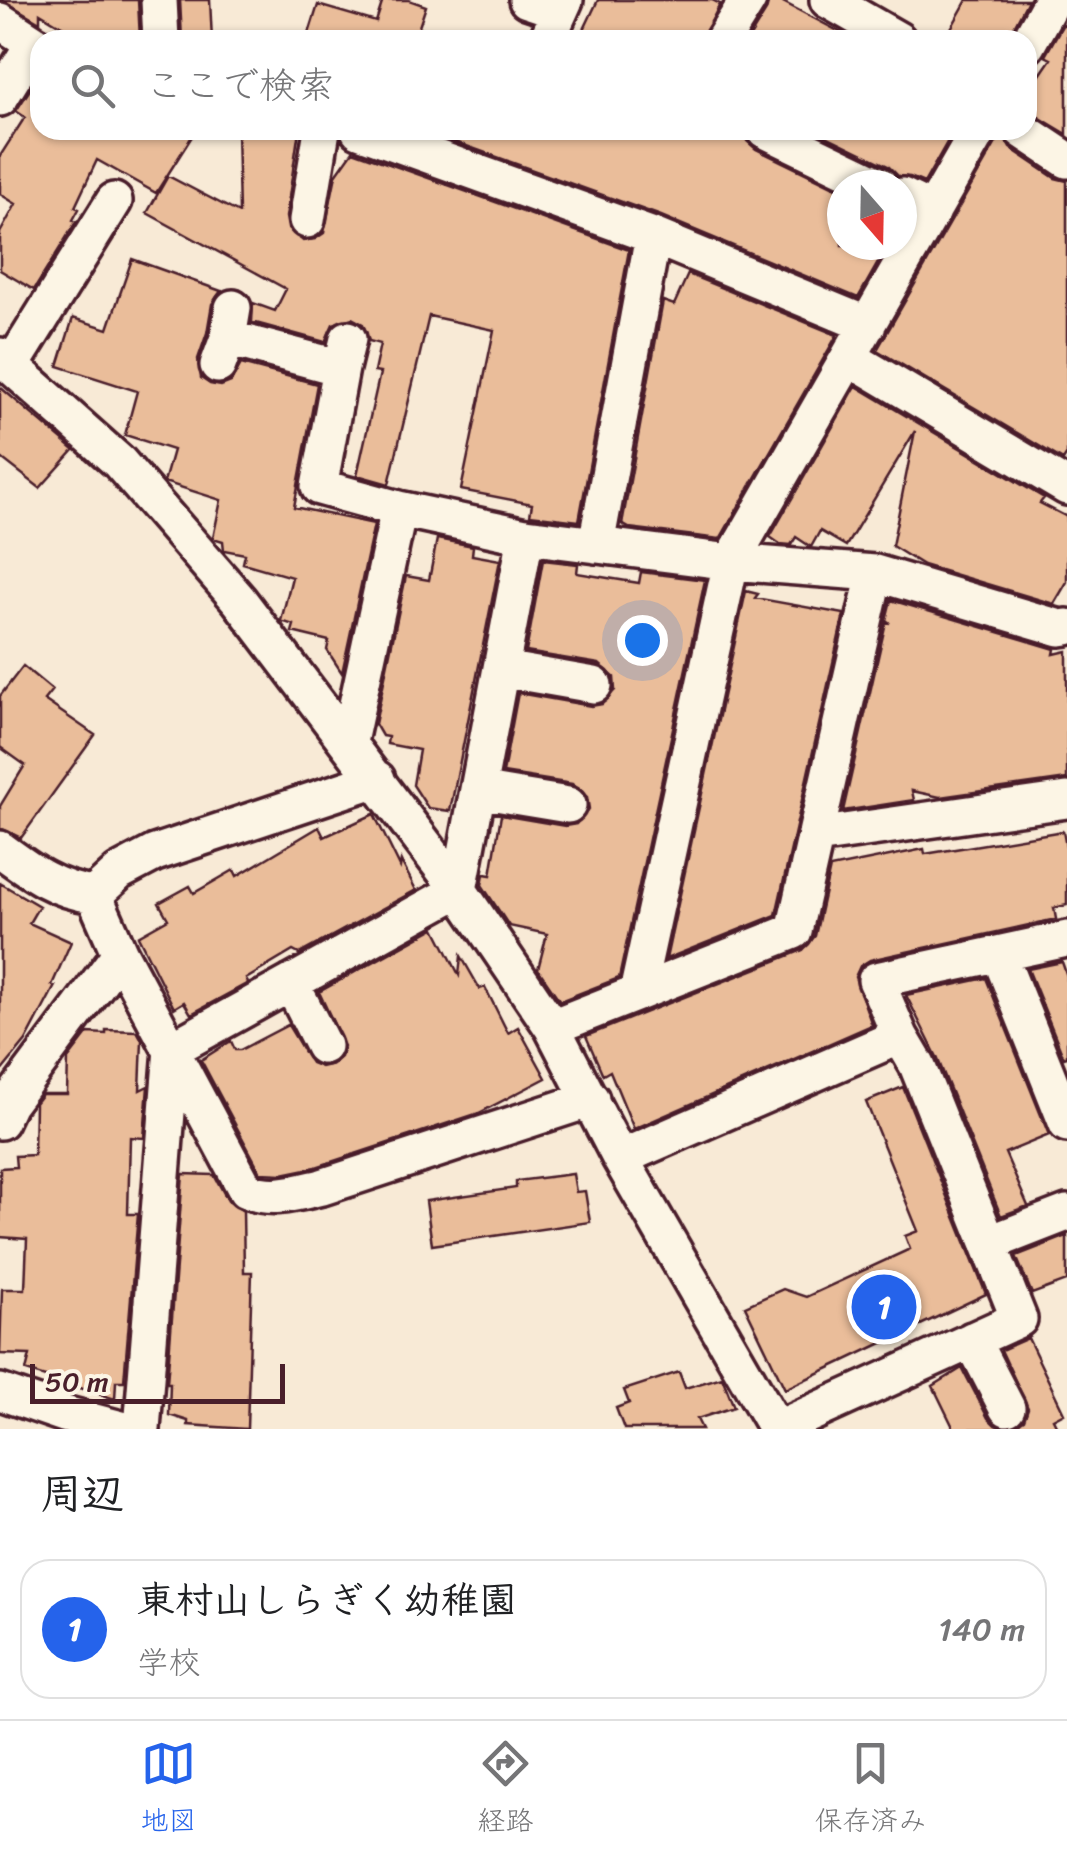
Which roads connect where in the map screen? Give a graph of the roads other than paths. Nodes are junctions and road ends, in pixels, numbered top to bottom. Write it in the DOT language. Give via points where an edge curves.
graph roads {
  1 [pos="159,0"];
  2 [pos="748,0"];
  3 [pos="828,0"];
  4 [pos="1052,0"];
  5 [pos="0,21"];
  6 [pos="160,30"];
  7 [pos="729,30"];
  8 [pos="880,30"];
  9 [pos="1035,30"];
  10 [pos="30,40"];
  11 [pos="30,55"];
  12 [pos="0,98"];
  13 [pos="320,140"];
  14 [pos="387,140"];
  15 [pos="786,140"];
  16 [pos="970,140"];
  17 [pos="1037,140"];
  18 [pos="1067,160"];
  19 [pos="848,170"];
  20 [pos="114,201"];
  21 [pos="917,203"];
  22 [pos="307,220"];
  23 [pos="653,236"];
  24 [pos="894,260"];
  25 [pos="868,325"];
  26 [pos="226,337"];
  27 [pos="850,358"];
  28 [pos="6,361"];
  29 [pos="1067,487"];
  30 [pos="399,508"];
  31 [pos="526,536"];
  32 [pos="596,546"];
  33 [pos="731,562"];
  34 [pos="875,573"];
  35 [pos="1067,626"];
  36 [pos="502,669"];
  37 [pos="594,684"];
  38 [pos="350,742"];
  39 [pos="376,779"];
  40 [pos="478,790"];
  41 [pos="1067,800"];
  42 [pos="568,805"];
  43 [pos="816,836"];
  44 [pos="0,848"];
  45 [pos="459,890"];
  46 [pos="94,895"];
  47 [pos="1067,939"];
  48 [pos="120,954"];
  49 [pos="999,954"];
  50 [pos="292,983"];
  51 [pos="637,993"];
  52 [pos="552,1027"];
  53 [pos="900,1036"];
  54 [pos="323,1046"];
  55 [pos="172,1049"];
  56 [pos="1057,1071"];
  57 [pos="591,1098"];
  58 [pos="3,1107"];
  59 [pos="1067,1124"];
  60 [pos="620,1158"];
  61 [pos="1067,1213"];
  62 [pos="990,1244"];
  63 [pos="972,1340"];
  64 [pos="0,1392"];
  65 [pos="1007,1408"];
  66 [pos="770,1427"];
  67 [pos="120,1429"];
  68 [pos="142,1429"];
  1 -- 6 [label="street"];
  2 -- 7 [label="street"];
  3 -- 8 [label="street"];
  4 -- 9 [label="street"];
  5 -- 10 [label="street"];
  11 -- 12 [label="street"];
  13 -- 22 [label="street"];
  14 -- 23 [label="street"];
  15 -- 19 [label="street"];
  16 -- 21 [label="street"];
  17 -- 18 [label="street"];
  20 -- 28 [label="street"];
  23 -- 25 [label="street"];
  23 -- 32 [label="street"];
  24 -- 25 [label="street"];
  25 -- 27 [label="street"];
  26 -- 30 [label="street" via="345,354 318,487"];
  27 -- 29 [label="street"];
  27 -- 33 [label="street"];
  28 -- 38 [label="street" via="119,462"];
  30 -- 31 [label="street"];
  30 -- 38 [label="street"];
  31 -- 32 [label="street"];
  31 -- 36 [label="street"];
  32 -- 33 [label="street"];
  33 -- 34 [label="street"];
  33 -- 51 [label="street"];
  34 -- 35 [label="street"];
  34 -- 43 [label="street"];
  36 -- 37 [label="street"];
  36 -- 40 [label="street"];
  38 -- 39 [label="street"];
  39 -- 45 [label="street"];
  39 -- 46 [label="street" via="155,853"];
  40 -- 42 [label="street"];
  40 -- 45 [label="street"];
  41 -- 43 [label="street"];
  43 -- 51 [label="street" via="794,931"];
  44 -- 46 [label="street" via="42,880"];
  45 -- 50 [label="street"];
  45 -- 52 [label="street"];
  46 -- 48 [label="street"];
  47 -- 49 [label="street"];
  48 -- 55 [label="street"];
  48 -- 58 [label="street"];
  49 -- 53 [label="street" via="876,980"];
  49 -- 56 [label="street"];
  50 -- 54 [label="street"];
  50 -- 55 [label="street"];
  51 -- 52 [label="street"];
  52 -- 57 [label="street"];
  53 -- 60 [label="street"];
  53 -- 62 [label="street"];
  55 -- 57 [label="street" via="246,1190 261,1196 322,1187"];
  55 -- 68 [label="street"];
  56 -- 59 [label="street"];
  57 -- 60 [label="street"];
  60 -- 66 [label="street"];
  61 -- 62 [label="street"];
  62 -- 63 [label="street" via="1019,1318"];
  63 -- 65 [label="street"];
  63 -- 66 [label="street"];
  64 -- 67 [label="street"];
}
